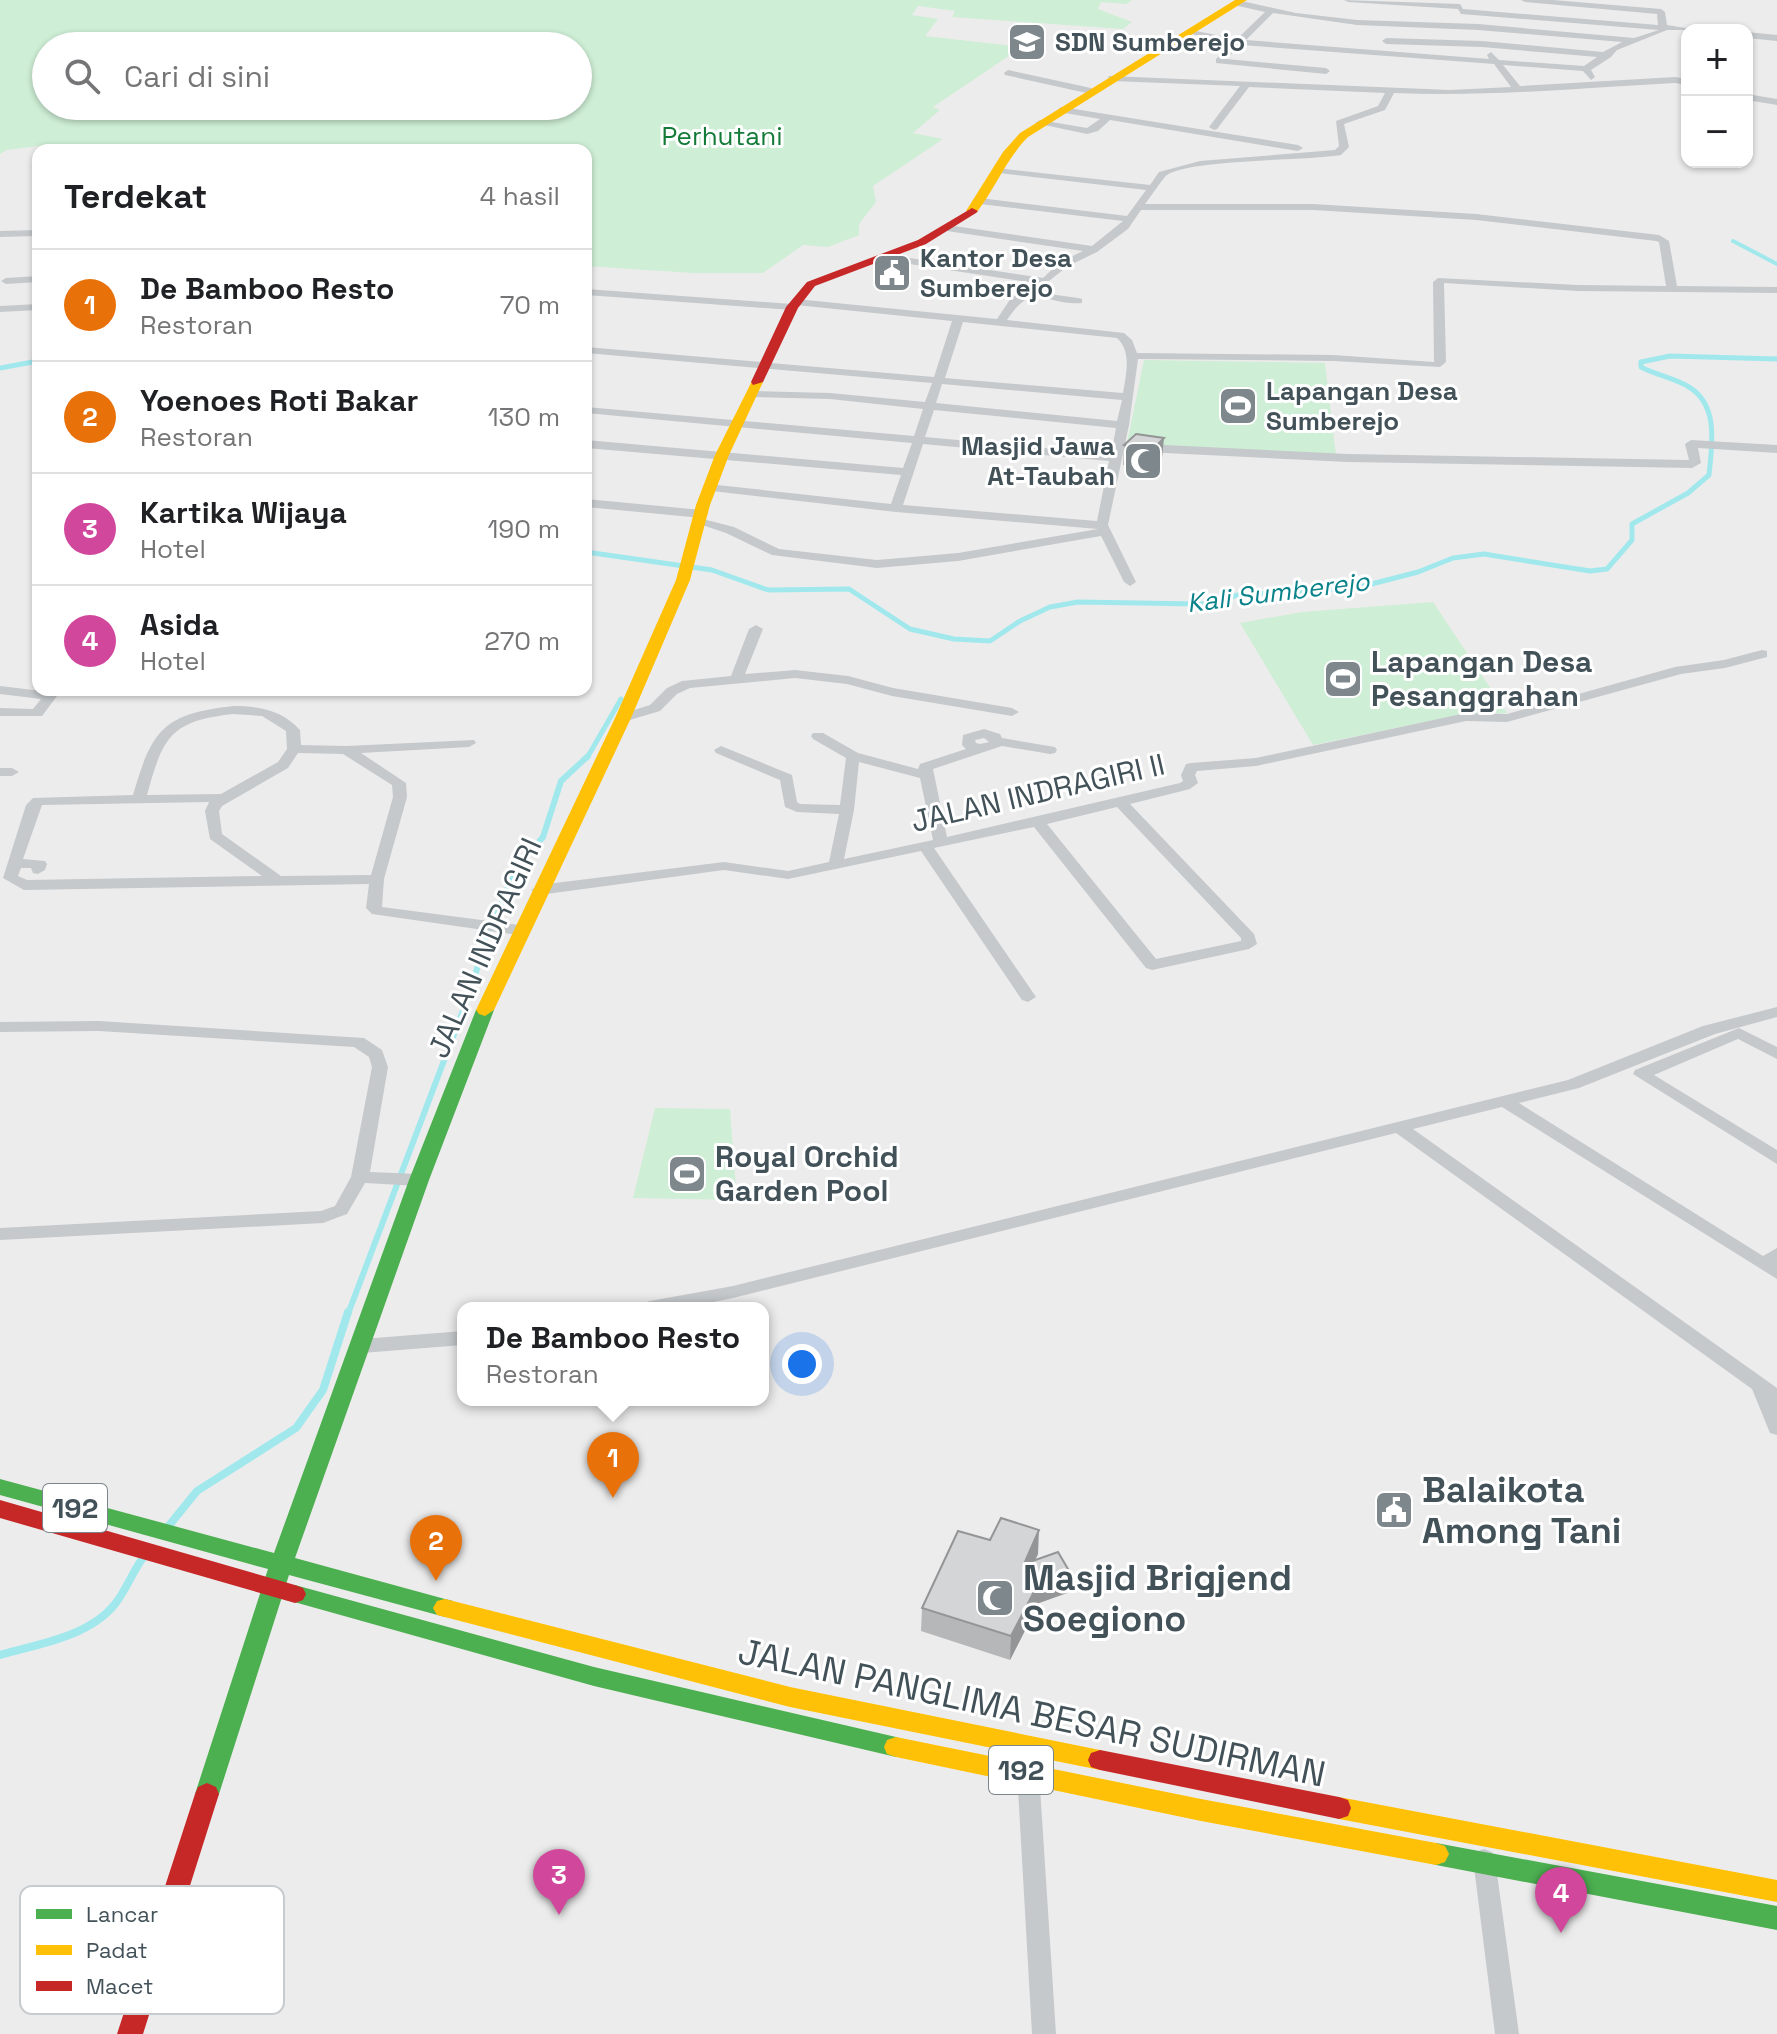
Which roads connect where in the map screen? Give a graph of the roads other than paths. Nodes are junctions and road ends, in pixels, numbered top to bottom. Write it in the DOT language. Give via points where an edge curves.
graph roads {
  1 [pos="1348,0"];
  2 [pos="1525,0"];
  3 [pos="1655,0"];
  4 [pos="1240,2"];
  5 [pos="1459,6"];
  6 [pos="1271,11"];
  7 [pos="1661,12"];
  8 [pos="1361,22"];
  9 [pos="1468,27"];
  10 [pos="1665,27"];
  11 [pos="1681,29"];
  12 [pos="1191,33"];
  13 [pos="1753,36"];
  14 [pos="1355,37"];
  15 [pos="1777,38"];
  16 [pos="1386,41"];
  17 [pos="1637,41"];
  18 [pos="1241,42"];
  19 [pos="1482,44"];
  20 [pos="1608,55"];
  21 [pos="1496,60"];
  22 [pos="1586,69"];
  23 [pos="1326,71"];
  24 [pos="1008,73"];
  25 [pos="1112,78"];
  26 [pos="1681,80"];
  27 [pos="1246,84"];
  28 [pos="1595,84"];
  29 [pos="1391,90"];
  30 [pos="1091,91"];
  31 [pos="1519,91"];
  32 [pos="1753,98"];
  33 [pos="1777,102"];
  34 [pos="1062,110"];
  35 [pos="1108,117"];
  36 [pos="1040,123"];
  37 [pos="1214,127"];
  38 [pos="1298,148"];
  39 [pos="999,170"];
  40 [pos="1154,188"];
  41 [pos="980,201"];
  42 [pos="1141,207"];
  43 [pos="1131,219"];
  44 [pos="947,228"];
  45 [pos="32,233"];
  46 [pos="0,234"];
  47 [pos="1093,250"];
  48 [pos="896,259"];
  49 [pos="32,279"];
  50 [pos="6,281"];
  51 [pos="1045,281"];
  52 [pos="1672,289"];
  53 [pos="1777,290"];
  54 [pos="592,292"];
  55 [pos="1028,294"];
  56 [pos="1078,301"];
  57 [pos="794,304"];
  58 [pos="32,308"];
  59 [pos="1,311"];
  60 [pos="958,320"];
  61 [pos="999,324"];
  62 [pos="592,350"];
  63 [pos="1132,356"];
  64 [pos="765,363"];
  65 [pos="936,380"];
  66 [pos="752,394"];
  67 [pos="1128,397"];
  68 [pos="929,406"];
  69 [pos="592,410"];
  70 [pos="739,421"];
  71 [pos="1123,425"];
  72 [pos="920,440"];
  73 [pos="592,444"];
  74 [pos="1777,449"];
  75 [pos="1118,452"];
  76 [pos="722,455"];
  77 [pos="909,472"];
  78 [pos="712,487"];
  79 [pos="592,504"];
  80 [pos="896,508"];
  81 [pos="700,518"];
  82 [pos="1102,529"];
  83 [pos="1130,582"];
  84 [pos="756,629"];
  85 [pos="1762,654"];
  86 [pos="736,679"];
  87 [pos="0,690"];
  88 [pos="32,694"];
  89 [pos="50,696"];
  90 [pos="0,712"];
  91 [pos="1012,712"];
  92 [pos="623,718"];
  93 [pos="818,736"];
  94 [pos="469,743"];
  95 [pos="294,749"];
  96 [pos="346,750"];
  97 [pos="721,750"];
  98 [pos="1050,750"];
  99 [pos="853,756"];
  100 [pos="925,775"];
  101 [pos="220,798"];
  102 [pos="139,799"];
  103 [pos="1121,803"];
  104 [pos="847,810"];
  105 [pos="1038,822"];
  106 [pos="933,844"];
  107 [pos="15,863"];
  108 [pos="836,863"];
  109 [pos="38,870"];
  110 [pos="275,879"];
  111 [pos="377,879"];
  112 [pos="539,890"];
  113 [pos="511,928"];
  114 [pos="1028,997"];
  115 [pos="1777,1012"];
  116 [pos="0,1027"];
  117 [pos="1777,1054"];
  118 [pos="1504,1101"];
  119 [pos="1397,1126"];
  120 [pos="1777,1158"];
  121 [pos="362,1178"];
  122 [pos="411,1180"];
  123 [pos="0,1234"];
  124 [pos="1773,1264"];
  125 [pos="681,1302"];
  126 [pos="457,1338"];
  127 [pos="362,1346"];
  128 [pos="1760,1387"];
  129 [pos="1777,1398"];
  130 [pos="1776,1424"];
  131 [pos="0,1487"];
  132 [pos="0,1509"];
  133 [pos="281,1566"];
  134 [pos="272,1589"];
  135 [pos="1028,1772"];
  136 [pos="1369,1815"];
  137 [pos="1481,1837"];
  138 [pos="1368,1842"];
  139 [pos="1485,1864"];
  140 [pos="177,1886"];
  141 [pos="1777,1891"];
  142 [pos="1777,1918"];
  143 [pos="136,2014"];
  144 [pos="130,2034"];
  145 [pos="1044,2034"];
  146 [pos="1507,2034"];
  1 -- 5 [label="street"];
  2 -- 7 [label="street"];
  3 -- 7 [label="street"];
  4 -- 6 [label="street"];
  4 -- 12 [label="street"];
  5 -- 9 [label="street"];
  5 -- 10 [label="street"];
  6 -- 8 [label="street"];
  6 -- 18 [label="street"];
  7 -- 10 [label="street"];
  8 -- 9 [label="street"];
  8 -- 14 [label="street"];
  9 -- 17 [label="street"];
  9 -- 19 [label="street"];
  10 -- 11 [label="street"];
  10 -- 17 [label="street"];
  12 -- 18 [label="street"];
  12 -- 25 [label="street"];
  13 -- 15 [label="street"];
  16 -- 19 [label="street"];
  17 -- 20 [label="street"];
  18 -- 21 [label="street"];
  18 -- 23 [label="street" via="1219,61"];
  19 -- 20 [label="street"];
  19 -- 21 [label="street"];
  20 -- 22 [label="street"];
  21 -- 22 [label="street"];
  21 -- 31 [label="street"];
  22 -- 28 [label="street"];
  24 -- 30 [label="street"];
  25 -- 27 [label="street"];
  25 -- 30 [label="street"];
  26 -- 28 [label="street"];
  27 -- 29 [label="street"];
  27 -- 37 [label="street"];
  28 -- 31 [label="street"];
  29 -- 31 [label="street"];
  29 -- 40 [label="street" via="1382,108 1339,123 1344,147 1338,153 1184,167 1162,174"];
  30 -- 34 [label="street"];
  32 -- 33 [label="street"];
  34 -- 35 [label="street"];
  34 -- 36 [label="street"];
  35 -- 36 [label="street" via="1087,131"];
  35 -- 38 [label="street"];
  36 -- 39 [label="street" via="1014,143"];
  39 -- 40 [label="street"];
  39 -- 41 [label="street"];
  40 -- 42 [label="street"];
  41 -- 43 [label="street"];
  41 -- 44 [label="street"];
  42 -- 43 [label="street"];
  42 -- 52 [label="street" via="1323,208 1476,217 1659,238 1664,241"];
  43 -- 47 [label="street"];
  44 -- 47 [label="street"];
  44 -- 57 [label="street" via="823,277"];
  45 -- 46 [label="street"];
  47 -- 51 [label="street"];
  48 -- 51 [label="street"];
  49 -- 50 [label="street"];
  51 -- 55 [label="street"];
  52 -- 53 [label="street"];
  52 -- 63 [label="street" via="1439,280 1440,362 1431,366 1333,358"];
  54 -- 57 [label="street"];
  55 -- 56 [label="street"];
  55 -- 61 [label="street" via="1015,300"];
  57 -- 60 [label="street"];
  57 -- 64 [label="street, JALAN INDRAGIRI"];
  58 -- 59 [label="street"];
  60 -- 61 [label="street"];
  60 -- 65 [label="street"];
  61 -- 63 [label="street" via="1120,335"];
  62 -- 64 [label="street"];
  63 -- 67 [label="street"];
  64 -- 65 [label="street"];
  64 -- 66 [label="street, JALAN INDRAGIRI"];
  65 -- 67 [label="street"];
  65 -- 68 [label="street"];
  66 -- 68 [label="street"];
  66 -- 70 [label="street, JALAN INDRAGIRI"];
  67 -- 71 [label="street"];
  68 -- 71 [label="street"];
  68 -- 72 [label="street"];
  69 -- 70 [label="street"];
  70 -- 72 [label="street"];
  70 -- 76 [label="street, JALAN INDRAGIRI"];
  71 -- 75 [label="street"];
  72 -- 75 [label="street"];
  72 -- 77 [label="street"];
  73 -- 76 [label="street"];
  74 -- 75 [label="street" via="1689,445 1692,464"];
  75 -- 82 [label="street"];
  76 -- 77 [label="street"];
  76 -- 78 [label="street, JALAN INDRAGIRI"];
  77 -- 80 [label="street"];
  78 -- 80 [label="street"];
  78 -- 81 [label="street, JALAN INDRAGIRI"];
  79 -- 81 [label="street"];
  80 -- 82 [label="street"];
  81 -- 82 [label="street" via="776,552 877,564 958,557"];
  81 -- 92 [label="street, JALAN INDRAGIRI" via="683,580"];
  82 -- 83 [label="street"];
  84 -- 86 [label="street"];
  85 -- 103 [label="street, JALAN INDRAGIRI II" via="1680,670 1507,718 1466,717 1256,762 1191,767 1188,785"];
  86 -- 91 [label="street" via="795,674 848,680"];
  86 -- 92 [label="street" via="687,684 655,708"];
  87 -- 88 [label="street"];
  89 -- 90 [label="street" via="37,713"];
  92 -- 112 [label="street, JALAN INDRAGIRI"];
  93 -- 99 [label="street"];
  94 -- 96 [label="street"];
  95 -- 96 [label="street"];
  95 -- 101 [label="street" via="278,769"];
  95 -- 102 [label="street" via="293,730 268,714 230,711 193,717 161,737"];
  96 -- 111 [label="street" via="401,788"];
  97 -- 104 [label="street" via="787,778 792,807"];
  98 -- 100 [label="street" via="997,741 991,734 972,735 969,745 980,749 930,763"];
  99 -- 100 [label="street"];
  99 -- 104 [label="street"];
  100 -- 106 [label="street"];
  101 -- 102 [label="street"];
  101 -- 110 [label="street" via="212,811 215,836"];
  102 -- 107 [label="street" via="38,801"];
  103 -- 105 [label="street, JALAN INDRAGIRI II"];
  103 -- 105 [label="street" via="1249,937 1249,944 1152,965"];
  104 -- 108 [label="street"];
  105 -- 106 [label="street, JALAN INDRAGIRI II"];
  106 -- 108 [label="street, JALAN INDRAGIRI II"];
  106 -- 114 [label="street"];
  107 -- 109 [label="street" via="40,864"];
  107 -- 110 [label="street" via="10,878 24,885"];
  108 -- 112 [label="street, JALAN INDRAGIRI II" via="783,875 724,866"];
  110 -- 111 [label="street"];
  111 -- 113 [label="street" via="377,911"];
  112 -- 113 [label="street, JALAN INDRAGIRI"];
  113 -- 122 [label="street, JALAN INDRAGIRI"];
  115 -- 118 [label="street" via="1709,1030 1573,1084"];
  116 -- 121 [label="street" via="99,1026 366,1045 380,1067"];
  117 -- 120 [label="street" via="1739,1033 1641,1074"];
  118 -- 119 [label="street"];
  118 -- 124 [label="street"];
  119 -- 125 [label="street"];
  119 -- 128 [label="street"];
  121 -- 122 [label="street"];
  121 -- 123 [label="street" via="341,1210 323,1217"];
  122 -- 127 [label="street, JALAN INDRAGIRI"];
  126 -- 127 [label="street"];
  127 -- 133 [label="street, JALAN INDRAGIRI"];
  128 -- 129 [label="street"];
  128 -- 130 [label="street"];
  131 -- 133 [label="street, 192"];
  132 -- 134 [label="street, 192"];
  133 -- 134 [label="street, JALAN INDRAGIRI"];
  133 -- 136 [label="street, JALAN PANGLIMA BESAR SUDIRMAN / 192" via="790,1697"];
  134 -- 135 [label="street, JALAN PANGLIMA BESAR SUDIRMAN / 192" via="501,1654 781,1723"];
  134 -- 140 [label="street, JALAN INDRAGIRI"];
  135 -- 138 [label="street, JALAN PANGLIMA BESAR SUDIRMAN / 192"];
  135 -- 145 [label="street"];
  136 -- 137 [label="street, JALAN PANGLIMA BESAR SUDIRMAN / 192"];
  136 -- 138 [label="street"];
  137 -- 139 [label="street"];
  137 -- 141 [label="street, JALAN PANGLIMA BESAR SUDIRMAN / 192"];
  138 -- 139 [label="street, JALAN PANGLIMA BESAR SUDIRMAN / 192"];
  139 -- 142 [label="street, JALAN PANGLIMA BESAR SUDIRMAN / 192"];
  139 -- 146 [label="street"];
  143 -- 144 [label="street, JALAN INDRAGIRI"];
}
